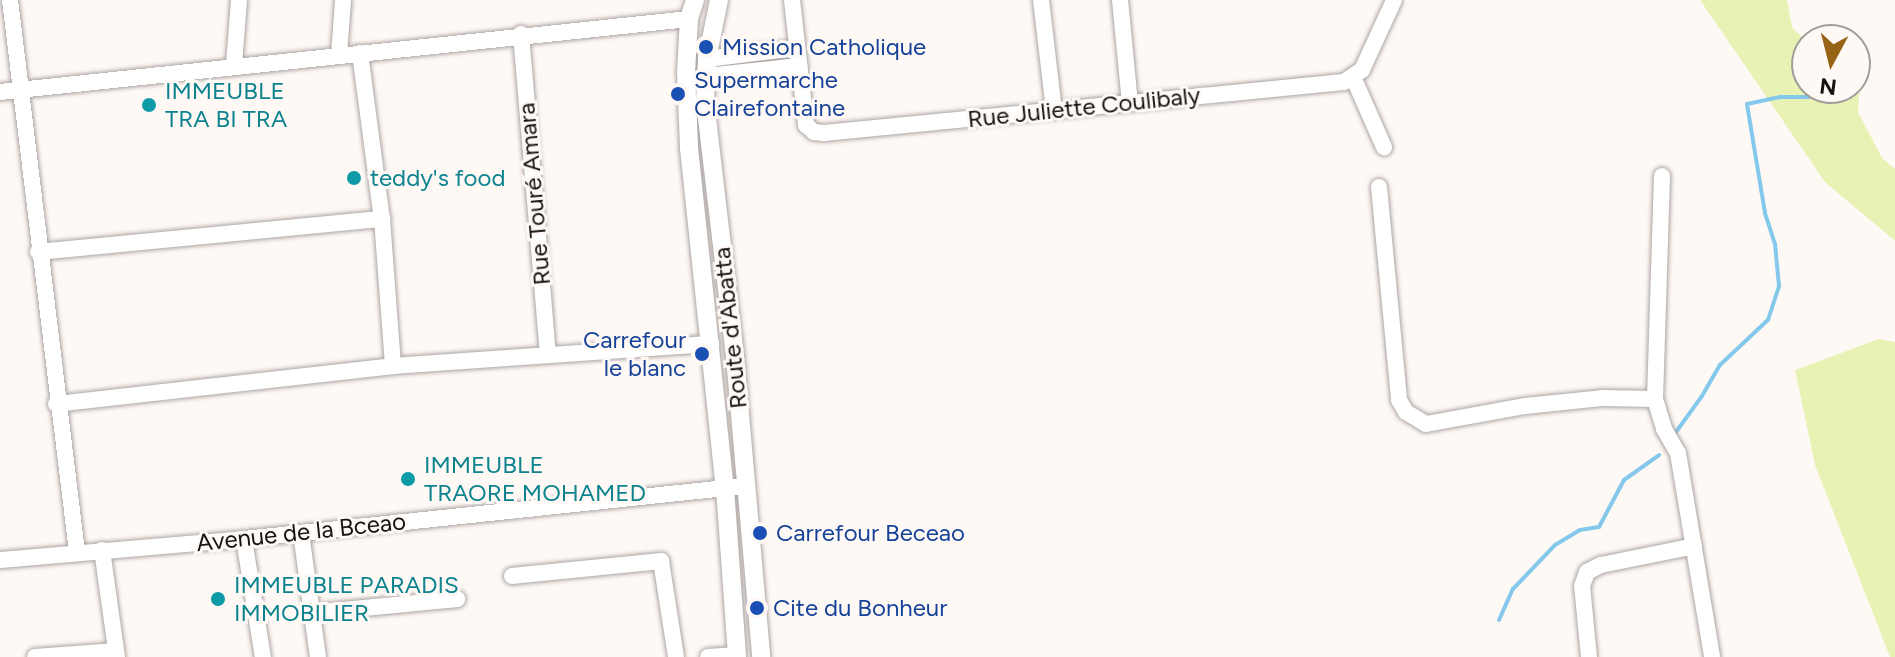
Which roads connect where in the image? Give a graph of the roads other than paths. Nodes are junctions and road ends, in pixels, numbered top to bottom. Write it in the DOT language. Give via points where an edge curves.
graph roads {
  1 [pos="10,0"];
  2 [pos="239,0"];
  3 [pos="343,0"];
  4 [pos="695,0"];
  5 [pos="719,0"];
  6 [pos="792,0"];
  7 [pos="1041,0"];
  8 [pos="1120,0"];
  9 [pos="1394,0"];
  10 [pos="689,19"];
  11 [pos="521,34"];
  12 [pos="797,48"];
  13 [pos="360,53"];
  14 [pos="339,55"];
  15 [pos="234,65"];
  16 [pos="799,66"];
  17 [pos="707,67"];
  18 [pos="1353,77"];
  19 [pos="20,90"];
  20 [pos="0,92"];
  21 [pos="1130,103"];
  22 [pos="1054,111"];
  23 [pos="1384,147"];
  24 [pos="1662,176"];
  25 [pos="1379,187"];
  26 [pos="382,219"];
  27 [pos="38,252"];
  28 [pos="711,344"];
  29 [pos="548,353"];
  30 [pos="393,366"];
  31 [pos="1655,399"];
  32 [pos="56,404"];
  33 [pos="745,486"];
  34 [pos="725,488"];
  35 [pos="301,533"];
  36 [pos="244,539"];
  37 [pos="1694,546"];
  38 [pos="102,550"];
  39 [pos="77,552"];
  40 [pos="0,560"];
  41 [pos="512,576"];
  42 [pos="457,599"];
  43 [pos="312,613"];
  44 [pos="116,654"];
  45 [pos="737,656"];
  46 [pos="35,657"];
  47 [pos="263,657"];
  48 [pos="318,657"];
  49 [pos="676,657"];
  50 [pos="708,657"];
  51 [pos="761,657"];
  52 [pos="1589,657"];
  53 [pos="1712,657"];
  1 -- 19 [label="street"];
  2 -- 15 [label="street"];
  3 -- 14 [label="street"];
  4 -- 10 [label="street, Route d'Abatta"];
  5 -- 17 [label="street, Route d'Abatta"];
  6 -- 12 [label="street, Rue Juliette Coulibaly"];
  7 -- 22 [label="street"];
  8 -- 21 [label="street"];
  9 -- 18 [label="street" via="1362,70"];
  10 -- 11 [label="street"];
  10 -- 28 [label="street, Route d'Abatta" via="689,148"];
  11 -- 13 [label="street"];
  11 -- 29 [label="street, Rue Touré Amara"];
  12 -- 16 [label="street, Rue Juliette Coulibaly"];
  12 -- 17 [label="street"];
  13 -- 14 [label="street"];
  13 -- 26 [label="street"];
  14 -- 15 [label="street"];
  15 -- 19 [label="street"];
  16 -- 17 [label="street"];
  16 -- 22 [label="street, Rue Juliette Coulibaly" via="806,125 814,132"];
  17 -- 33 [label="street, Route d'Abatta" via="711,166"];
  18 -- 21 [label="street, Rue Juliette Coulibaly"];
  18 -- 23 [label="street"];
  19 -- 20 [label="street"];
  19 -- 27 [label="street"];
  21 -- 22 [label="street, Rue Juliette Coulibaly"];
  24 -- 31 [label="street"];
  25 -- 31 [label="street" via="1399,400 1416,421 1426,424 1602,398"];
  26 -- 27 [label="street"];
  26 -- 30 [label="street"];
  27 -- 32 [label="street"];
  28 -- 29 [label="street"];
  28 -- 34 [label="street, Route d'Abatta"];
  29 -- 30 [label="street"];
  30 -- 32 [label="street"];
  31 -- 37 [label="street" via="1678,453"];
  32 -- 39 [label="street"];
  33 -- 34 [label="street, Avenue de la Bceao"];
  33 -- 51 [label="street, Route d'Abatta"];
  34 -- 35 [label="street, Avenue de la Bceao"];
  34 -- 45 [label="street, Route d'Abatta"];
  35 -- 36 [label="street, Avenue de la Bceao"];
  35 -- 43 [label="street"];
  36 -- 38 [label="street, Avenue de la Bceao"];
  36 -- 47 [label="street"];
  37 -- 52 [label="street" via="1587,572 1582,586"];
  37 -- 53 [label="street"];
  38 -- 39 [label="street, Avenue de la Bceao"];
  38 -- 44 [label="street"];
  39 -- 40 [label="street, Avenue de la Bceao"];
  41 -- 49 [label="street" via="661,561"];
  42 -- 43 [label="street"];
  43 -- 48 [label="street"];
  44 -- 46 [label="street"];
  45 -- 50 [label="street"];
}
